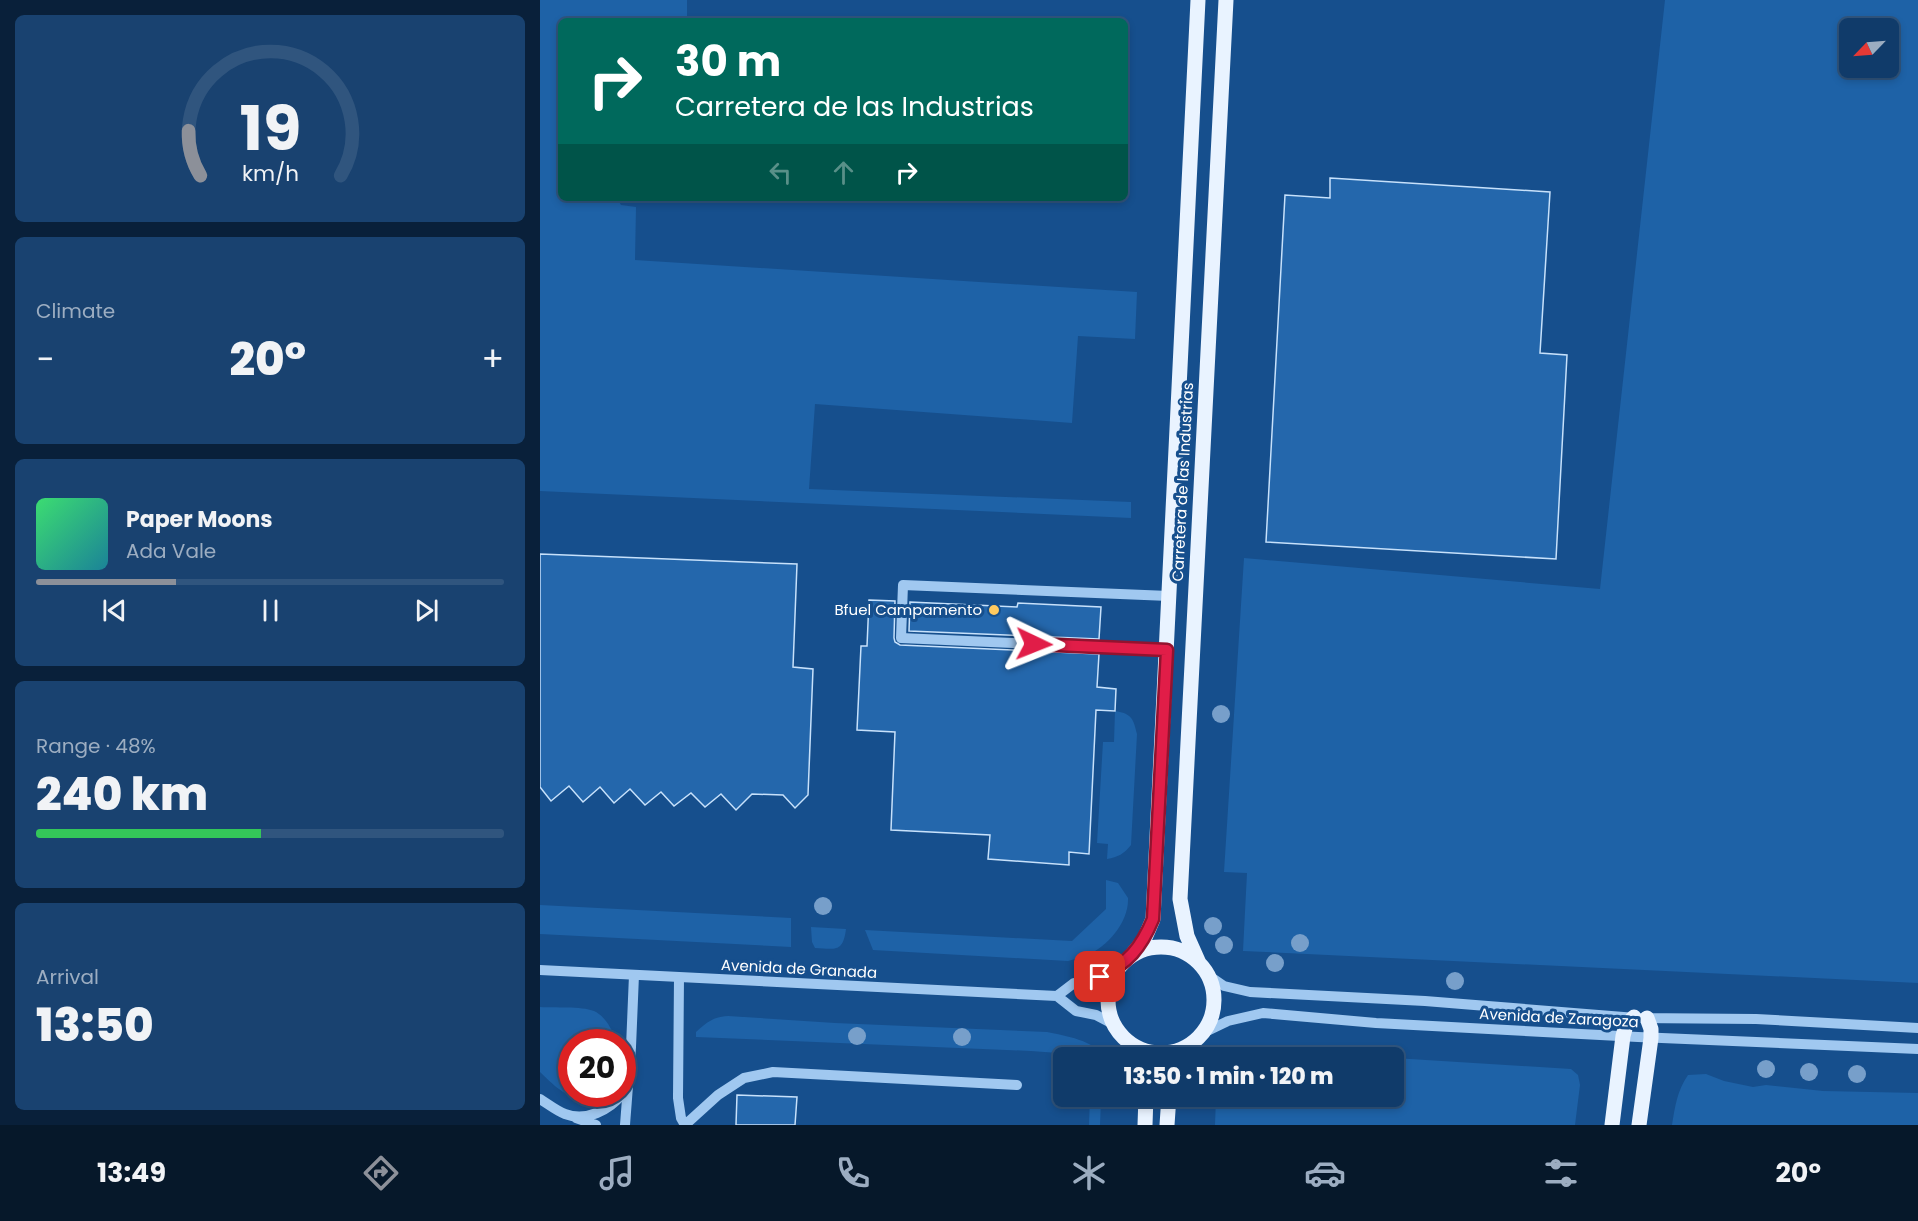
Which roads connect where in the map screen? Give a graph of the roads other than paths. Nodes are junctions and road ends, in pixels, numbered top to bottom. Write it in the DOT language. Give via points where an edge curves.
graph roads {
  1 [pos="1198,0"];
  2 [pos="1226,0"];
  3 [pos="1169,596"];
  4 [pos="1167,650"];
  5 [pos="1124,962"];
  6 [pos="1204,969"];
  7 [pos="540,970"];
  8 [pos="634,975"];
  9 [pos="679,977"];
  10 [pos="1057,996"];
  11 [pos="1640,1017"];
  12 [pos="1114,1025"];
  13 [pos="1918,1028"];
  14 [pos="631,1029"];
  15 [pos="1623,1036"];
  16 [pos="1198,1038"];
  17 [pos="1652,1038"];
  18 [pos="1132,1047"];
  19 [pos="1184,1047"];
  20 [pos="1191,1047"];
  21 [pos="1918,1049"];
  22 [pos="1017,1085"];
  23 [pos="540,1099"];
  24 [pos="610,1107"];
  25 [pos="626,1107"];
  26 [pos="1146,1107"];
  27 [pos="1168,1107"];
  28 [pos="566,1114"];
  29 [pos="576,1125"];
  30 [pos="596,1125"];
  31 [pos="625,1125"];
  32 [pos="685,1125"];
  33 [pos="1145,1125"];
  34 [pos="1167,1125"];
  35 [pos="1612,1125"];
  36 [pos="1639,1125"];
  1 -- 3 [label="main road, Carretera de las Industrias"];
  2 -- 6 [label="main road, Carretera de las Industrias" via="1180,899 1187,936"];
  3 -- 4 [label="main road, Carretera de las Industrias"];
  3 -- 4 [label="street" via="903,585 901,638"];
  4 -- 5 [label="main road, Carretera de las Industrias" via="1153,919 1144,940"];
  5 -- 6 [label="main road" via="1143,950 1173,948"];
  5 -- 10 [label="street" via="1100,977 1074,983"];
  5 -- 12 [label="main road" via="1108,996"];
  6 -- 11 [label="street, Avenida de Zaragoza" via="1224,986 1250,992"];
  6 -- 16 [label="main road" via="1213,990 1214,1005"];
  7 -- 8 [label="street, Avenida de Granada"];
  8 -- 9 [label="street, Avenida de Granada"];
  8 -- 14 [label="street"];
  9 -- 10 [label="street, Avenida de Granada"];
  9 -- 32 [label="street" via="678,1098"];
  10 -- 12 [label="street" via="1076,1011 1096,1015"];
  11 -- 13 [label="street, Avenida de Zaragoza"];
  11 -- 15 [label="main road" via="1626,1025"];
  11 -- 17 [label="main road" via="1651,1029"];
  12 -- 18 [label="main road"];
  15 -- 16 [label="street, Avenida de Zaragoza" via="1263,1013 1228,1021"];
  15 -- 17 [label="street, Avenida de Zaragoza"];
  15 -- 35 [label="main road"];
  16 -- 19 [label="main road"];
  16 -- 20 [label="main road"];
  17 -- 21 [label="street, Avenida de Zaragoza"];
  17 -- 36 [label="main road"];
  22 -- 32 [label="street" via="773,1072 744,1078"];
  23 -- 28 [label="street"];
  24 -- 28 [label="street" via="581,1117"];
  25 -- 31 [label="street"];
  26 -- 33 [label="main road"];
  27 -- 34 [label="main road"];
  28 -- 29 [label="street"];
  28 -- 30 [label="street"];
}
